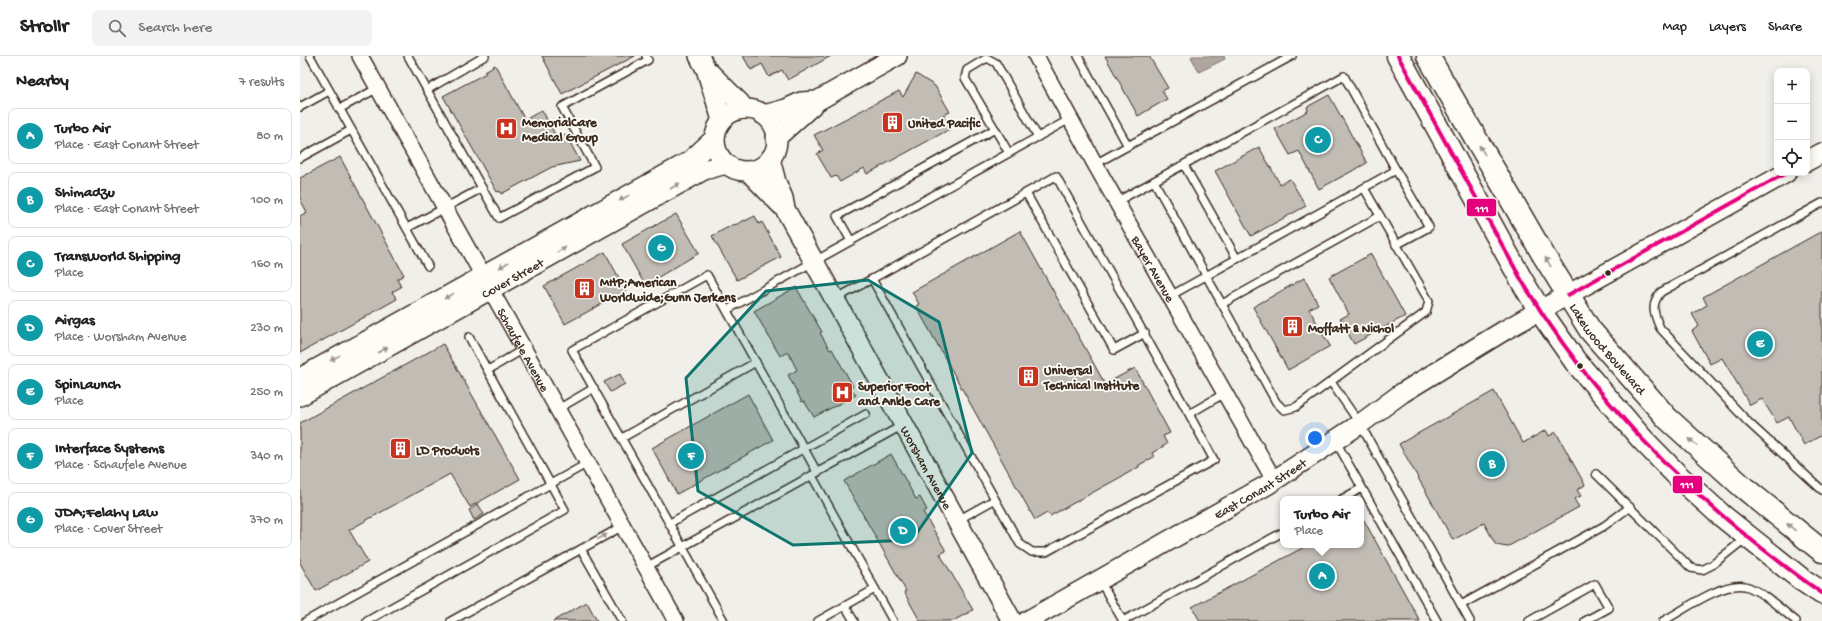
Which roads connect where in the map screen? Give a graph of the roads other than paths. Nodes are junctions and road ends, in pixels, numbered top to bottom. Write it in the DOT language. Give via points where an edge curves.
graph roads {
  1 [pos="310,56"];
  2 [pos="360,56"];
  3 [pos="485,56"];
  4 [pos="646,56"];
  5 [pos="897,56"];
  6 [pos="1036,56"];
  7 [pos="1078,56"];
  8 [pos="1292,56"];
  9 [pos="1398,56"];
  10 [pos="1428,56"];
  11 [pos="412,57"];
  12 [pos="703,63"];
  13 [pos="378,88"];
  14 [pos="427,90"];
  15 [pos="329,91"];
  16 [pos="817,101"];
  17 [pos="300,107"];
  18 [pos="339,109"];
  19 [pos="744,109"];
  20 [pos="764,115"];
  21 [pos="1070,119"];
  22 [pos="722,120"];
  23 [pos="995,129"];
  24 [pos="351,130"];
  25 [pos="1038,137"];
  26 [pos="715,138"];
  27 [pos="776,138"];
  28 [pos="1128,146"];
  29 [pos="1009,153"];
  30 [pos="1822,153"];
  31 [pos="300,158"];
  32 [pos="1810,159"];
  33 [pos="770,160"];
  34 [pos="726,164"];
  35 [pos="1095,164"];
  36 [pos="1184,165"];
  37 [pos="1396,170"];
  38 [pos="748,171"];
  39 [pos="1781,176"];
  40 [pos="1154,181"];
  41 [pos="482,188"];
  42 [pos="1364,188"];
  43 [pos="1026,193"];
  44 [pos="1116,202"];
  45 [pos="1822,203"];
  46 [pos="445,209"];
  47 [pos="785,209"];
  48 [pos="1380,216"];
  49 [pos="407,228"];
  50 [pos="851,241"];
  51 [pos="1396,245"];
  52 [pos="1237,259"];
  53 [pos="814,262"];
  54 [pos="428,266"];
  55 [pos="1207,275"];
  56 [pos="872,279"];
  57 [pos="487,284"];
  58 [pos="1568,295"];
  59 [pos="1170,296"];
  60 [pos="834,299"];
  61 [pos="1222,304"];
  62 [pos="727,310"];
  63 [pos="1540,311"];
  64 [pos="1145,332"];
  65 [pos="469,337"];
  66 [pos="524,349"];
  67 [pos="756,362"];
  68 [pos="488,370"];
  69 [pos="300,378"];
  70 [pos="1331,382"];
  71 [pos="594,388"];
  72 [pos="1224,393"];
  73 [pos="300,396"];
  74 [pos="558,409"];
  75 [pos="866,414"];
  76 [pos="1189,414"];
  77 [pos="1360,424"];
  78 [pos="903,425"];
  79 [pos="622,438"];
  80 [pos="1335,440"];
  81 [pos="804,448"];
  82 [pos="588,463"];
  83 [pos="814,474"];
  84 [pos="1596,474"];
  85 [pos="1274,480"];
  86 [pos="551,484"];
  87 [pos="1362,488"];
  88 [pos="1822,490"];
  89 [pos="1347,496"];
  90 [pos="994,500"];
  91 [pos="1630,507"];
  92 [pos="956,521"];
  93 [pos="670,523"];
  94 [pos="623,526"];
  95 [pos="1280,534"];
  96 [pos="1748,536"];
  97 [pos="683,547"];
  98 [pos="581,549"];
  99 [pos="1822,552"];
  100 [pos="646,567"];
  101 [pos="1801,579"];
  102 [pos="1100,580"];
  103 [pos="875,589"];
  104 [pos="1822,593"];
  105 [pos="1461,605"];
  106 [pos="845,606"];
  107 [pos="300,615"];
  108 [pos="305,621"];
  109 [pos="367,621"];
  110 [pos="451,621"];
  111 [pos="622,621"];
  112 [pos="676,621"];
  113 [pos="724,621"];
  114 [pos="818,621"];
  115 [pos="854,621"];
  116 [pos="893,621"];
  117 [pos="1012,621"];
  118 [pos="1027,621"];
  119 [pos="1123,621"];
  120 [pos="1437,621"];
  121 [pos="1470,621"];
  122 [pos="1529,621"];
  123 [pos="1585,621"];
  124 [pos="1663,621"];
  125 [pos="1796,621"];
  1 -- 15 [label="lane"];
  2 -- 13 [label="street, Schaufele Avenue"];
  3 -- 14 [label="lane"];
  4 -- 41 [label="lane" via="648,60 562,108 595,167 500,218"];
  5 -- 16 [label="street"];
  6 -- 21 [label="street, Bayer Avenue"];
  7 -- 28 [label="lane"];
  8 -- 28 [label="lane"];
  9 -- 63 [label="main road"];
  58 -- 10 [label="main road, Lakewood Boulevard, one-way"];
  11 -- 14 [label="lane"];
  12 -- 19 [label="street"];
  12 -- 22 [label="street"];
  13 -- 18 [label="lane"];
  13 -- 46 [label="street, Schaufele Avenue"];
  14 -- 41 [label="lane"];
  15 -- 17 [label="lane"];
  15 -- 18 [label="lane"];
  16 -- 20 [label="street" via="801,102"];
  16 -- 27 [label="street"];
  18 -- 24 [label="lane"];
  19 -- 20 [label="street" via="758,111"];
  19 -- 22 [label="street" via="736,110"];
  20 -- 27 [label="street" via="775,129"];
  21 -- 25 [label="lane"];
  21 -- 35 [label="street, Bayer Avenue"];
  22 -- 26 [label="street"];
  23 -- 25 [label="lane" via="965,78 967,70 987,58 996,63"];
  23 -- 29 [label="lane"];
  23 -- 50 [label="lane" via="837,216"];
  24 -- 31 [label="lane"];
  24 -- 49 [label="lane"];
  25 -- 29 [label="lane"];
  26 -- 34 [label="street" via="719,156"];
  26 -- 57 [label="street, Cover Street, one-way" via="690,161"];
  27 -- 33 [label="street" via="776,146"];
  28 -- 35 [label="lane"];
  29 -- 50 [label="lane"];
  30 -- 32 [label="street"];
  33 -- 38 [label="street"];
  33 -- 47 [label="street, Worsham Avenue"];
  34 -- 38 [label="street"];
  57 -- 34 [label="street, Cover Street, one-way" via="704,170"];
  35 -- 44 [label="street, Bayer Avenue"];
  36 -- 37 [label="lane" via="1344,76"];
  36 -- 40 [label="lane"];
  36 -- 52 [label="lane"];
  37 -- 42 [label="lane"];
  37 -- 51 [label="lane" via="1429,227"];
  38 -- 47 [label="street, Worsham Avenue"];
  39 -- 58 [label="street, East Conant Street"];
  40 -- 44 [label="lane"];
  40 -- 55 [label="lane"];
  41 -- 46 [label="lane"];
  42 -- 48 [label="lane"];
  42 -- 52 [label="lane"];
  43 -- 56 [label="lane"];
  43 -- 64 [label="lane" via="1056,176"];
  43 -- 64 [label="lane" via="1114,350"];
  44 -- 59 [label="street, Bayer Avenue"];
  45 -- 88 [label="lane" via="1661,292 1655,300 1654,314 1660,328 1748,422"];
  46 -- 49 [label="lane"];
  46 -- 57 [label="street, Schaufele Avenue"];
  47 -- 53 [label="street, Worsham Avenue"];
  48 -- 51 [label="lane"];
  48 -- 61 [label="lane"];
  49 -- 54 [label="lane"];
  50 -- 53 [label="lane"];
  51 -- 70 [label="lane" via="1429,301 1426,312"];
  52 -- 55 [label="lane"];
  53 -- 60 [label="street, Worsham Avenue"];
  53 -- 62 [label="lane"];
  55 -- 59 [label="lane"];
  55 -- 61 [label="lane"];
  56 -- 60 [label="lane"];
  56 -- 90 [label="lane"];
  57 -- 66 [label="street, Schaufele Avenue"];
  57 -- 69 [label="street, Cover Street, one-way"];
  73 -- 57 [label="street, Cover Street, one-way"];
  58 -- 63 [label="street, East Conant Street"];
  99 -- 58 [label="main road, Lakewood Boulevard, one-way" via="1743,487 1667,418 1590,330"];
  59 -- 72 [label="street, Bayer Avenue"];
  60 -- 78 [label="street, Worsham Avenue"];
  61 -- 70 [label="lane" via="1276,402 1284,410 1296,407"];
  62 -- 67 [label="lane"];
  62 -- 71 [label="lane" via="707,274 572,350"];
  63 -- 77 [label="street, East Conant Street" via="1429,376"];
  63 -- 96 [label="main road" via="1575,361 1642,439 1716,511"];
  64 -- 76 [label="lane"];
  65 -- 68 [label="lane"];
  66 -- 68 [label="lane"];
  66 -- 74 [label="street, Schaufele Avenue"];
  67 -- 79 [label="lane"];
  67 -- 81 [label="lane"];
  68 -- 86 [label="lane"];
  70 -- 77 [label="lane"];
  71 -- 74 [label="lane"];
  71 -- 79 [label="lane"];
  72 -- 76 [label="lane"];
  72 -- 85 [label="street, Bayer Avenue"];
  74 -- 82 [label="street, Schaufele Avenue"];
  75 -- 81 [label="lane"];
  76 -- 90 [label="lane" via="1214,460 1046,552 1032,552 1020,544"];
  77 -- 80 [label="street, East Conant Street"];
  77 -- 105 [label="lane"];
  78 -- 83 [label="lane"];
  78 -- 92 [label="street, Worsham Avenue"];
  79 -- 93 [label="lane"];
  80 -- 85 [label="street, East Conant Street"];
  80 -- 87 [label="lane"];
  81 -- 83 [label="lane"];
  81 -- 93 [label="lane"];
  82 -- 86 [label="lane"];
  82 -- 94 [label="street, Schaufele Avenue"];
  83 -- 97 [label="lane"];
  83 -- 103 [label="lane"];
  84 -- 91 [label="lane"];
  85 -- 102 [label="street, East Conant Street"];
  86 -- 108 [label="lane"];
  86 -- 109 [label="lane" via="565,510"];
  87 -- 89 [label="lane"];
  87 -- 120 [label="lane"];
  90 -- 92 [label="lane"];
  91 -- 96 [label="lane" via="1691,568 1702,570 1712,565"];
  91 -- 105 [label="lane" via="1604,526"];
  92 -- 117 [label="street, Worsham Avenue"];
  93 -- 97 [label="lane"];
  98 -- 94 [label="lane, one-way"];
  94 -- 100 [label="street, Schaufele Avenue"];
  95 -- 119 [label="lane"];
  96 -- 101 [label="main road"];
  97 -- 100 [label="lane"];
  97 -- 113 [label="lane"];
  98 -- 110 [label="lane"];
  98 -- 111 [label="lane"];
  99 -- 101 [label="main road"];
  100 -- 112 [label="street, Schaufele Avenue"];
  101 -- 104 [label="main road"];
  102 -- 118 [label="street, East Conant Street"];
  102 -- 119 [label="lane"];
  103 -- 106 [label="lane"];
  103 -- 116 [label="lane"];
  105 -- 121 [label="lane"];
  106 -- 114 [label="lane"];
  106 -- 115 [label="lane"];
  107 -- 108 [label="lane"];
  122 -- 123 [label="lane" via="1595,584 1609,608"];
  124 -- 125 [label="lane" via="1715,592 1730,586 1745,586"];
}
